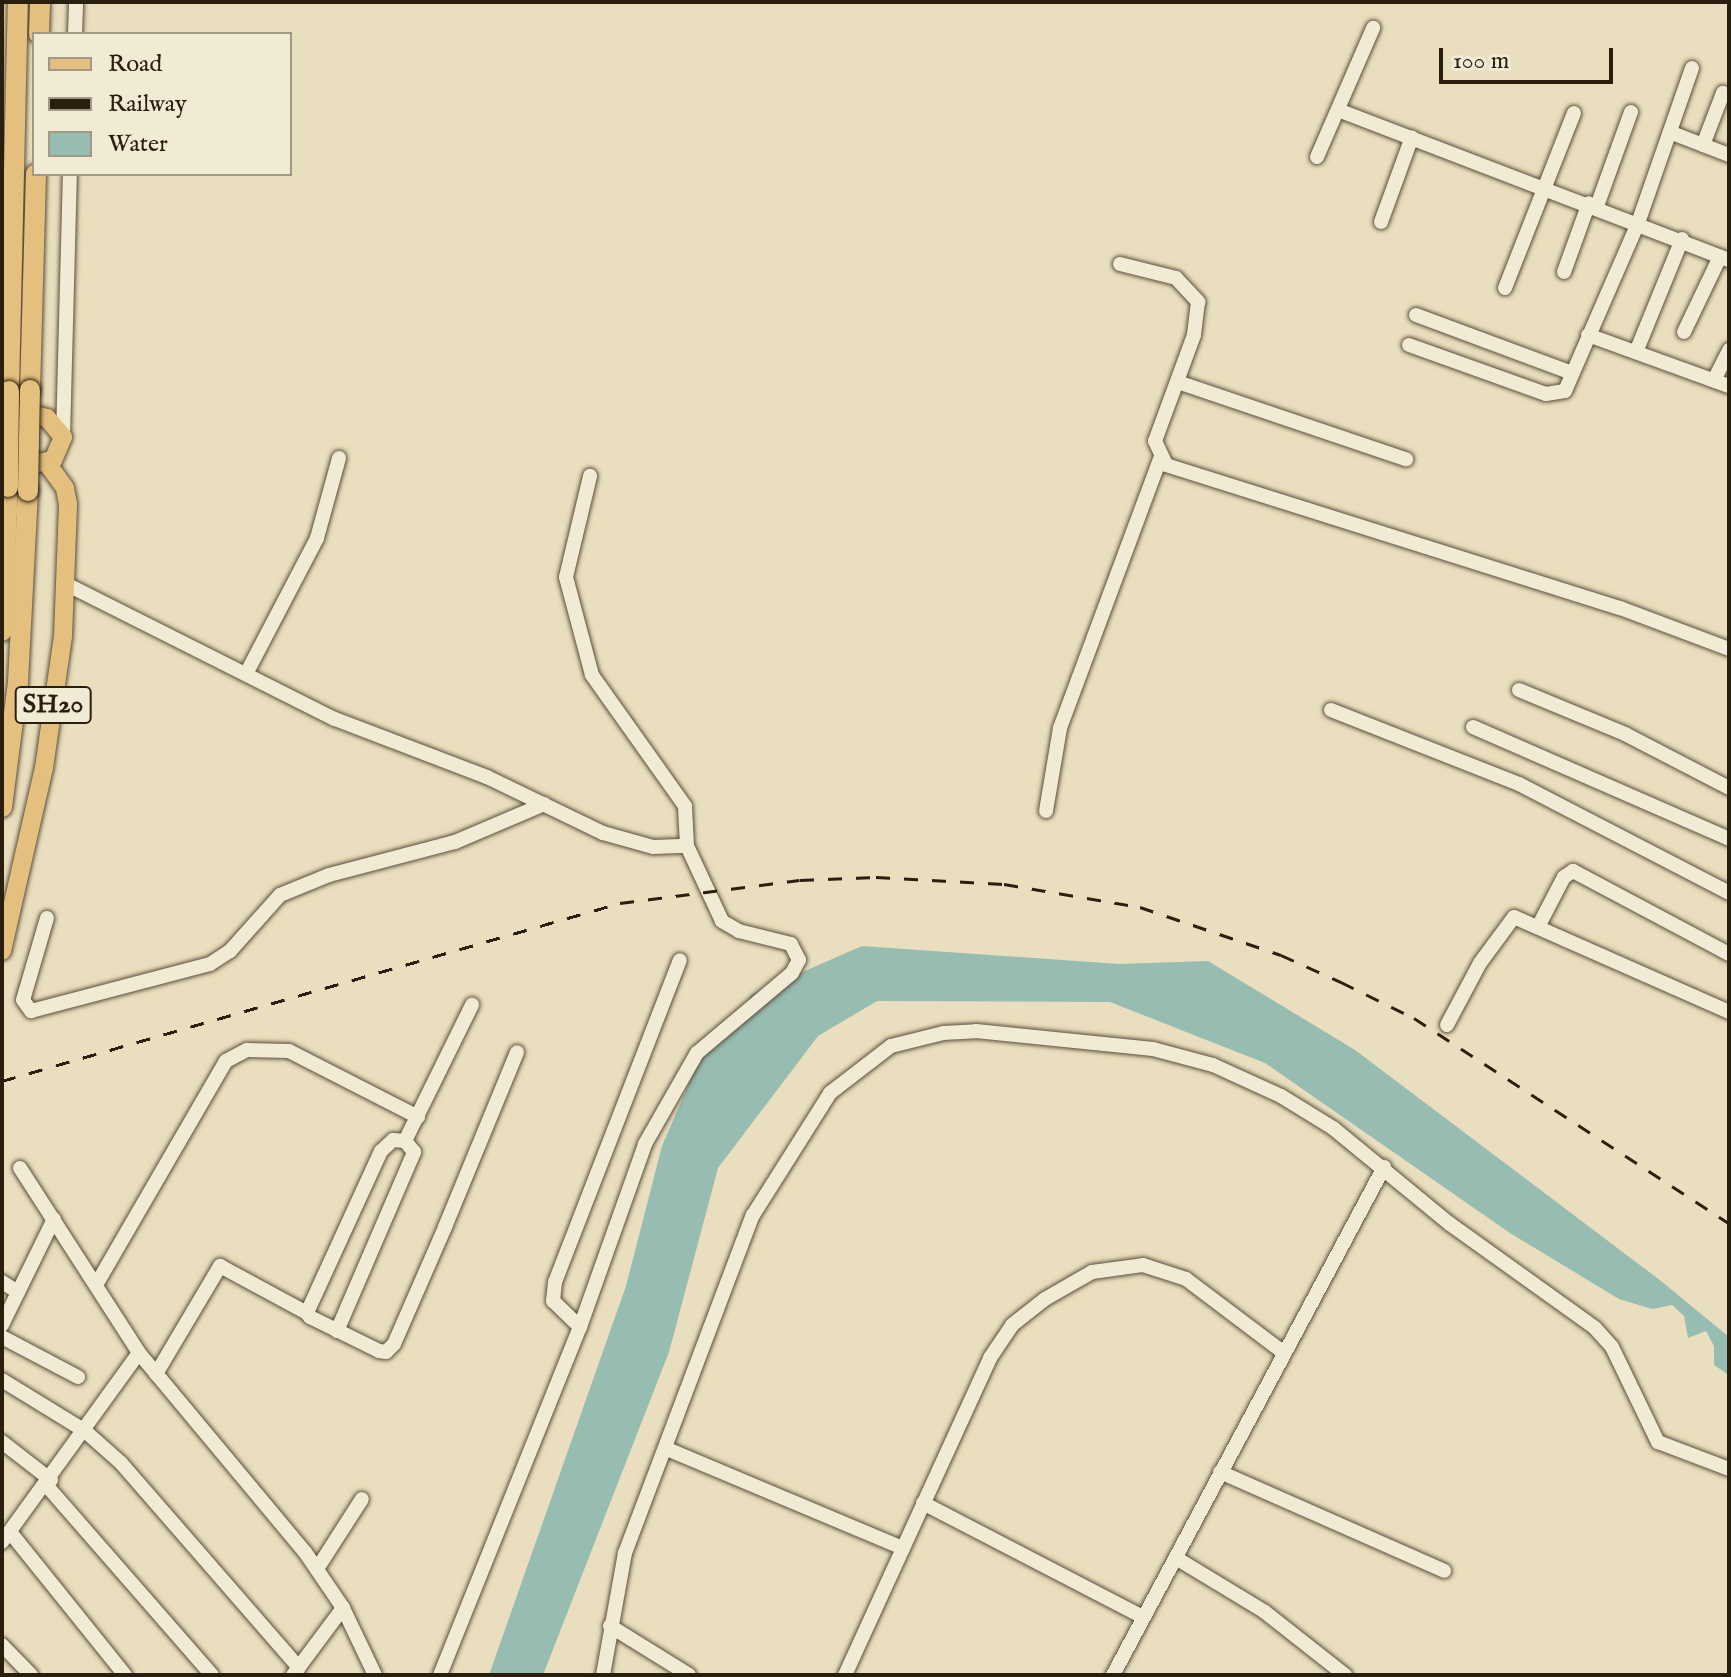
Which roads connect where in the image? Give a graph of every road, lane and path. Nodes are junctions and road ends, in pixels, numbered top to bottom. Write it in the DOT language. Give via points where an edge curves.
graph roads {
  1 [pos="18,2"];
  2 [pos="40,2"];
  3 [pos="76,2"];
  4 [pos="1373,28"];
  5 [pos="39,32"];
  6 [pos="75,32"];
  7 [pos="1692,68"];
  8 [pos="1723,93"];
  9 [pos="1338,110"];
  10 [pos="1631,112"];
  11 [pos="1574,113"];
  12 [pos="1672,133"];
  13 [pos="1412,137"];
  14 [pos="1703,145"];
  15 [pos="1729,155"];
  16 [pos="1317,157"];
  17 [pos="36,176"];
  18 [pos="70,176"];
  19 [pos="1546,187"];
  20 [pos="1593,205"];
  21 [pos="1381,222"];
  22 [pos="1638,223"];
  23 [pos="1682,239"];
  24 [pos="1725,258"];
  25 [pos="1120,264"];
  26 [pos="1564,272"];
  27 [pos="1505,288"];
  28 [pos="1416,315"];
  29 [pos="1684,332"];
  30 [pos="1588,335"];
  31 [pos="1409,345"];
  32 [pos="1729,350"];
  33 [pos="1636,352"];
  34 [pos="1572,373"];
  35 [pos="1714,380"];
  36 [pos="1178,382"];
  37 [pos="1729,386"];
  38 [pos="14,397"];
  39 [pos="63,437"];
  40 [pos="339,458"];
  41 [pos="2,459"];
  42 [pos="1160,459"];
  43 [pos="1406,459"];
  44 [pos="46,462"];
  45 [pos="590,476"];
  46 [pos="66,584"];
  47 [pos="2,631"];
  48 [pos="1729,649"];
  49 [pos="246,674"];
  50 [pos="1519,690"];
  51 [pos="1331,710"];
  52 [pos="1473,727"];
  53 [pos="1729,788"];
  54 [pos="544,804"];
  55 [pos="2,807"];
  56 [pos="1046,811"];
  57 [pos="1729,839"];
  58 [pos="687,846"];
  59 [pos="1729,893"];
  60 [pos="47,918"];
  61 [pos="1539,925"];
  62 [pos="2,951"];
  63 [pos="1729,954"];
  64 [pos="680,960"];
  65 [pos="472,1005"];
  66 [pos="1729,1012"];
  67 [pos="1447,1025"];
  68 [pos="517,1052"];
  69 [pos="418,1117"];
  70 [pos="405,1141"];
  71 [pos="1384,1167"];
  72 [pos="20,1168"];
  73 [pos="54,1219"];
  74 [pos="2,1282"];
  75 [pos="96,1285"];
  76 [pos="18,1292"];
  77 [pos="307,1313"];
  78 [pos="2,1325"];
  79 [pos="580,1327"];
  80 [pos="337,1331"];
  81 [pos="2,1337"];
  82 [pos="1283,1352"];
  83 [pos="139,1353"];
  84 [pos="156,1374"];
  85 [pos="78,1377"];
  86 [pos="3,1382"];
  87 [pos="85,1431"];
  88 [pos="2,1442"];
  89 [pos="667,1449"];
  90 [pos="1729,1469"];
  91 [pos="1220,1472"];
  92 [pos="49,1483"];
  93 [pos="362,1499"];
  94 [pos="923,1503"];
  95 [pos="6,1537"];
  96 [pos="903,1548"];
  97 [pos="1176,1558"];
  98 [pos="317,1569"];
  99 [pos="1444,1571"];
  100 [pos="343,1608"];
  101 [pos="1143,1617"];
  102 [pos="610,1626"];
  103 [pos="2,1645"];
  104 [pos="296,1671"];
  105 [pos="31,1675"];
  106 [pos="125,1675"];
  107 [pos="212,1675"];
  108 [pos="375,1675"];
  109 [pos="440,1675"];
  110 [pos="603,1675"];
  111 [pos="689,1675"];
  112 [pos="845,1675"];
  113 [pos="1113,1675"];
  114 [pos="1345,1675"];
  1 -- 38 [label="highway"];
  2 -- 5 [label="highway"];
  3 -- 6 [label="street"];
  4 -- 9 [label="street"];
  7 -- 12 [label="street" via="1671,121"];
  8 -- 14 [label="street"];
  9 -- 13 [label="street"];
  9 -- 16 [label="street"];
  10 -- 20 [label="street"];
  11 -- 19 [label="street"];
  12 -- 14 [label="street"];
  12 -- 22 [label="street"];
  13 -- 19 [label="street"];
  13 -- 21 [label="street"];
  14 -- 15 [label="street"];
  17 -- 38 [label="highway"];
  18 -- 39 [label="street"];
  19 -- 20 [label="street"];
  19 -- 27 [label="street"];
  20 -- 22 [label="street"];
  20 -- 26 [label="street"];
  22 -- 23 [label="street"];
  22 -- 30 [label="street"];
  23 -- 24 [label="street"];
  23 -- 33 [label="street"];
  24 -- 29 [label="street"];
  25 -- 36 [label="street" via="1176,278 1198,302 1194,335"];
  28 -- 34 [label="street"];
  30 -- 33 [label="street"];
  30 -- 34 [label="street"];
  31 -- 34 [label="street" via="1553,396 1565,391"];
  32 -- 35 [label="street"];
  33 -- 35 [label="street"];
  35 -- 37 [label="street"];
  36 -- 42 [label="street" via="1155,441"];
  36 -- 43 [label="street"];
  38 -- 39 [label="main road" via="47,418"];
  38 -- 47 [label="highway, bridge"];
  38 -- 55 [label="highway, bridge" via="28,491 18,682"];
  39 -- 44 [label="main road" via="59,453"];
  40 -- 49 [label="street" via="317,538"];
  41 -- 44 [label="main road"];
  42 -- 48 [label="street" via="1177,469 1620,608"];
  42 -- 56 [label="street" via="1060,728"];
  44 -- 46 [label="main road, SH20" via="65,488"];
  45 -- 58 [label="street" via="568,551 570,608 592,675 614,713 685,806"];
  46 -- 49 [label="street"];
  46 -- 62 [label="main road, SH20" via="44,768"];
  49 -- 54 [label="street" via="335,719"];
  50 -- 53 [label="street" via="1625,734"];
  51 -- 59 [label="street" via="1519,784"];
  52 -- 57 [label="street"];
  54 -- 58 [label="street" via="630,842"];
  54 -- 60 [label="street" via="455,842 329,875 280,895 230,951 210,964 31,1011 23,1000"];
  58 -- 79 [label="street" via="722,921 739,931 791,944 799,960 792,973 707,1041 683,1075 645,1144"];
  61 -- 63 [label="street" via="1564,877 1573,871"];
  61 -- 66 [label="street"];
  61 -- 67 [label="street" via="1519,917 1507,922"];
  64 -- 79 [label="street" via="555,1282 553,1301"];
  65 -- 69 [label="street"];
  68 -- 80 [label="street" via="394,1344 379,1351"];
  69 -- 70 [label="street"];
  69 -- 75 [label="street" via="289,1051 270,1048 236,1055 212,1077"];
  70 -- 77 [label="street" via="393,1140 381,1151"];
  70 -- 80 [label="street" via="412,1147 412,1159"];
  71 -- 82 [label="street"];
  71 -- 89 [label="street" via="1281,1096 1213,1065 1153,1049 976,1031 891,1046 830,1093 769,1184 735,1257"];
  71 -- 90 [label="street" via="1450,1224 1595,1328 1625,1370 1658,1442"];
  72 -- 73 [label="street"];
  73 -- 75 [label="street"];
  73 -- 76 [label="street"];
  74 -- 76 [label="street"];
  75 -- 83 [label="street"];
  76 -- 78 [label="street"];
  77 -- 80 [label="street"];
  77 -- 84 [label="street" via="220,1266"];
  79 -- 109 [label="street"];
  81 -- 85 [label="street"];
  82 -- 91 [label="street"];
  82 -- 94 [label="street" via="1177,1275 1143,1265 1092,1272 1045,1299 1000,1340"];
  83 -- 84 [label="street"];
  83 -- 87 [label="street"];
  84 -- 98 [label="street"];
  86 -- 87 [label="street"];
  87 -- 92 [label="street"];
  87 -- 104 [label="street" via="121,1463"];
  88 -- 92 [label="street"];
  89 -- 96 [label="street"];
  89 -- 102 [label="street" via="625,1553"];
  91 -- 97 [label="street"];
  91 -- 99 [label="street"];
  92 -- 95 [label="street"];
  92 -- 107 [label="street"];
  93 -- 98 [label="street"];
  94 -- 96 [label="street"];
  94 -- 101 [label="street"];
  95 -- 106 [label="street"];
  96 -- 112 [label="street"];
  97 -- 101 [label="street"];
  97 -- 114 [label="street" via="1265,1612"];
  98 -- 100 [label="street"];
  100 -- 104 [label="street"];
  100 -- 108 [label="street"];
  101 -- 113 [label="street"];
  102 -- 110 [label="street"];
  102 -- 111 [label="street"];
  103 -- 105 [label="street"];
}
